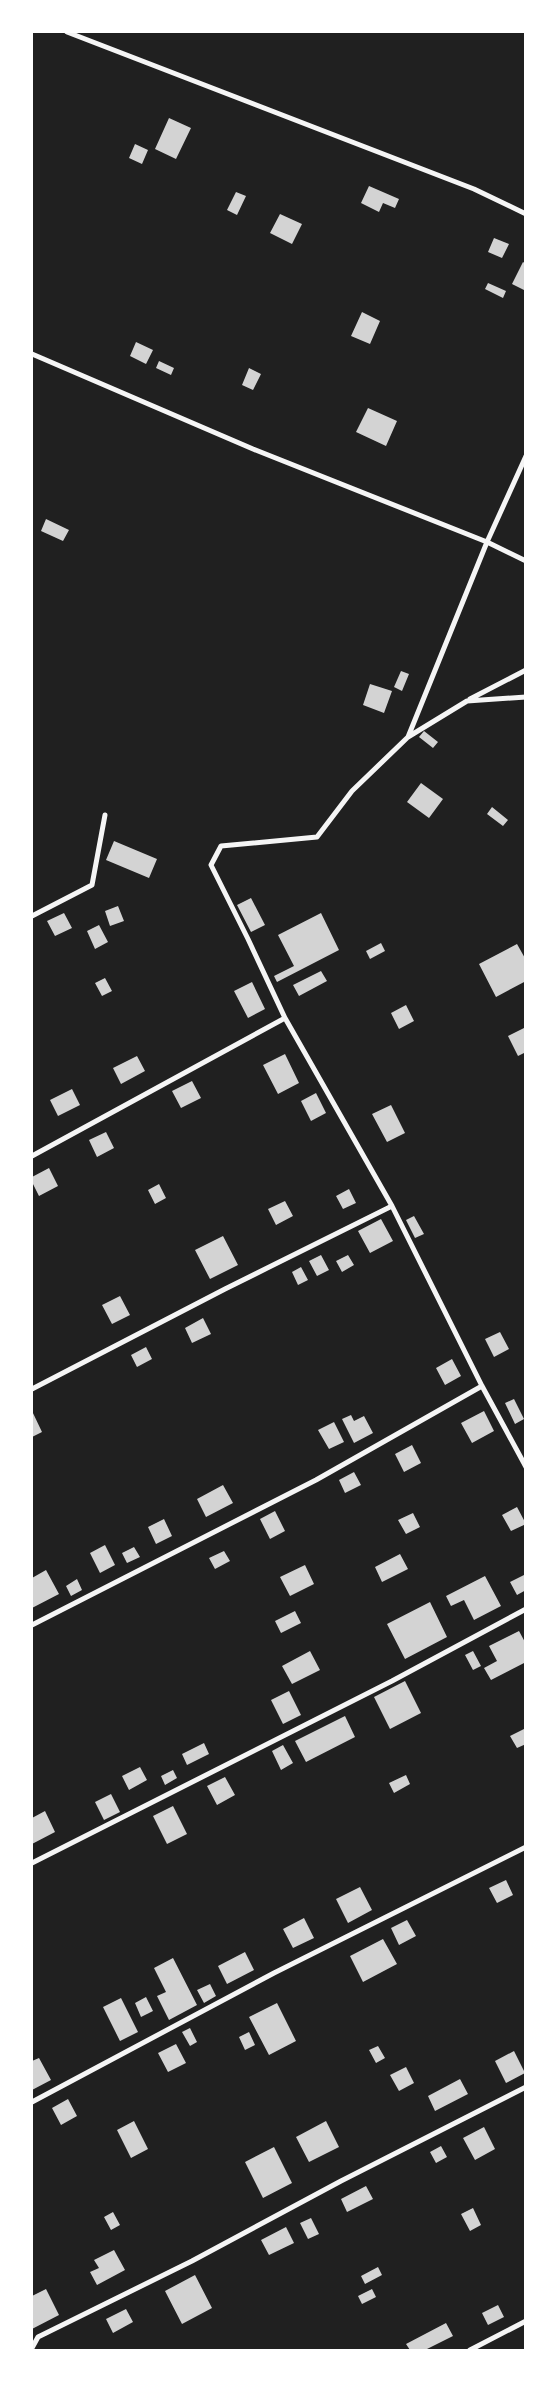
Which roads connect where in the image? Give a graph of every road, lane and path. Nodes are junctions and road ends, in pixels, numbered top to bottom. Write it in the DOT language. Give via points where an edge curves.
graph roads {
  1 [pos="67,32"];
  2 [pos="526,214"];
  3 [pos="32,354"];
  4 [pos="526,456"];
  5 [pos="486,542"];
  6 [pos="526,561"];
  7 [pos="526,670"];
  8 [pos="526,696"];
  9 [pos="467,701"];
  10 [pos="408,737"];
  11 [pos="105,815"];
  12 [pos="32,916"];
  13 [pos="285,1018"];
  14 [pos="32,1156"];
  15 [pos="392,1206"];
  16 [pos="482,1386"];
  17 [pos="32,1389"];
  18 [pos="526,1466"];
  19 [pos="526,1609"];
  20 [pos="32,1625"];
  21 [pos="526,1847"];
  22 [pos="32,1863"];
  23 [pos="526,2087"];
  24 [pos="32,2102"];
  25 [pos="526,2321"];
  26 [pos="32,2348"];
  27 [pos="470,2350"];
  1 -- 2 [label="lane" via="474,189"];
  3 -- 5 [label="lane"];
  4 -- 5 [label="lane"];
  5 -- 6 [label="lane"];
  5 -- 10 [label="lane"];
  7 -- 9 [label="lane"];
  8 -- 9 [label="lane"];
  9 -- 10 [label="lane"];
  10 -- 13 [label="lane" via="352,791 317,837 221,846 211,865"];
  11 -- 12 [label="lane" via="92,885"];
  13 -- 14 [label="lane"];
  13 -- 15 [label="lane"];
  15 -- 16 [label="lane"];
  15 -- 17 [label="lane"];
  16 -- 18 [label="lane"];
  16 -- 20 [label="lane" via="316,1480"];
  19 -- 22 [label="lane"];
  21 -- 24 [label="lane" via="274,1973"];
  23 -- 26 [label="lane" via="38,2337"];
  25 -- 27 [label="lane"];
}
